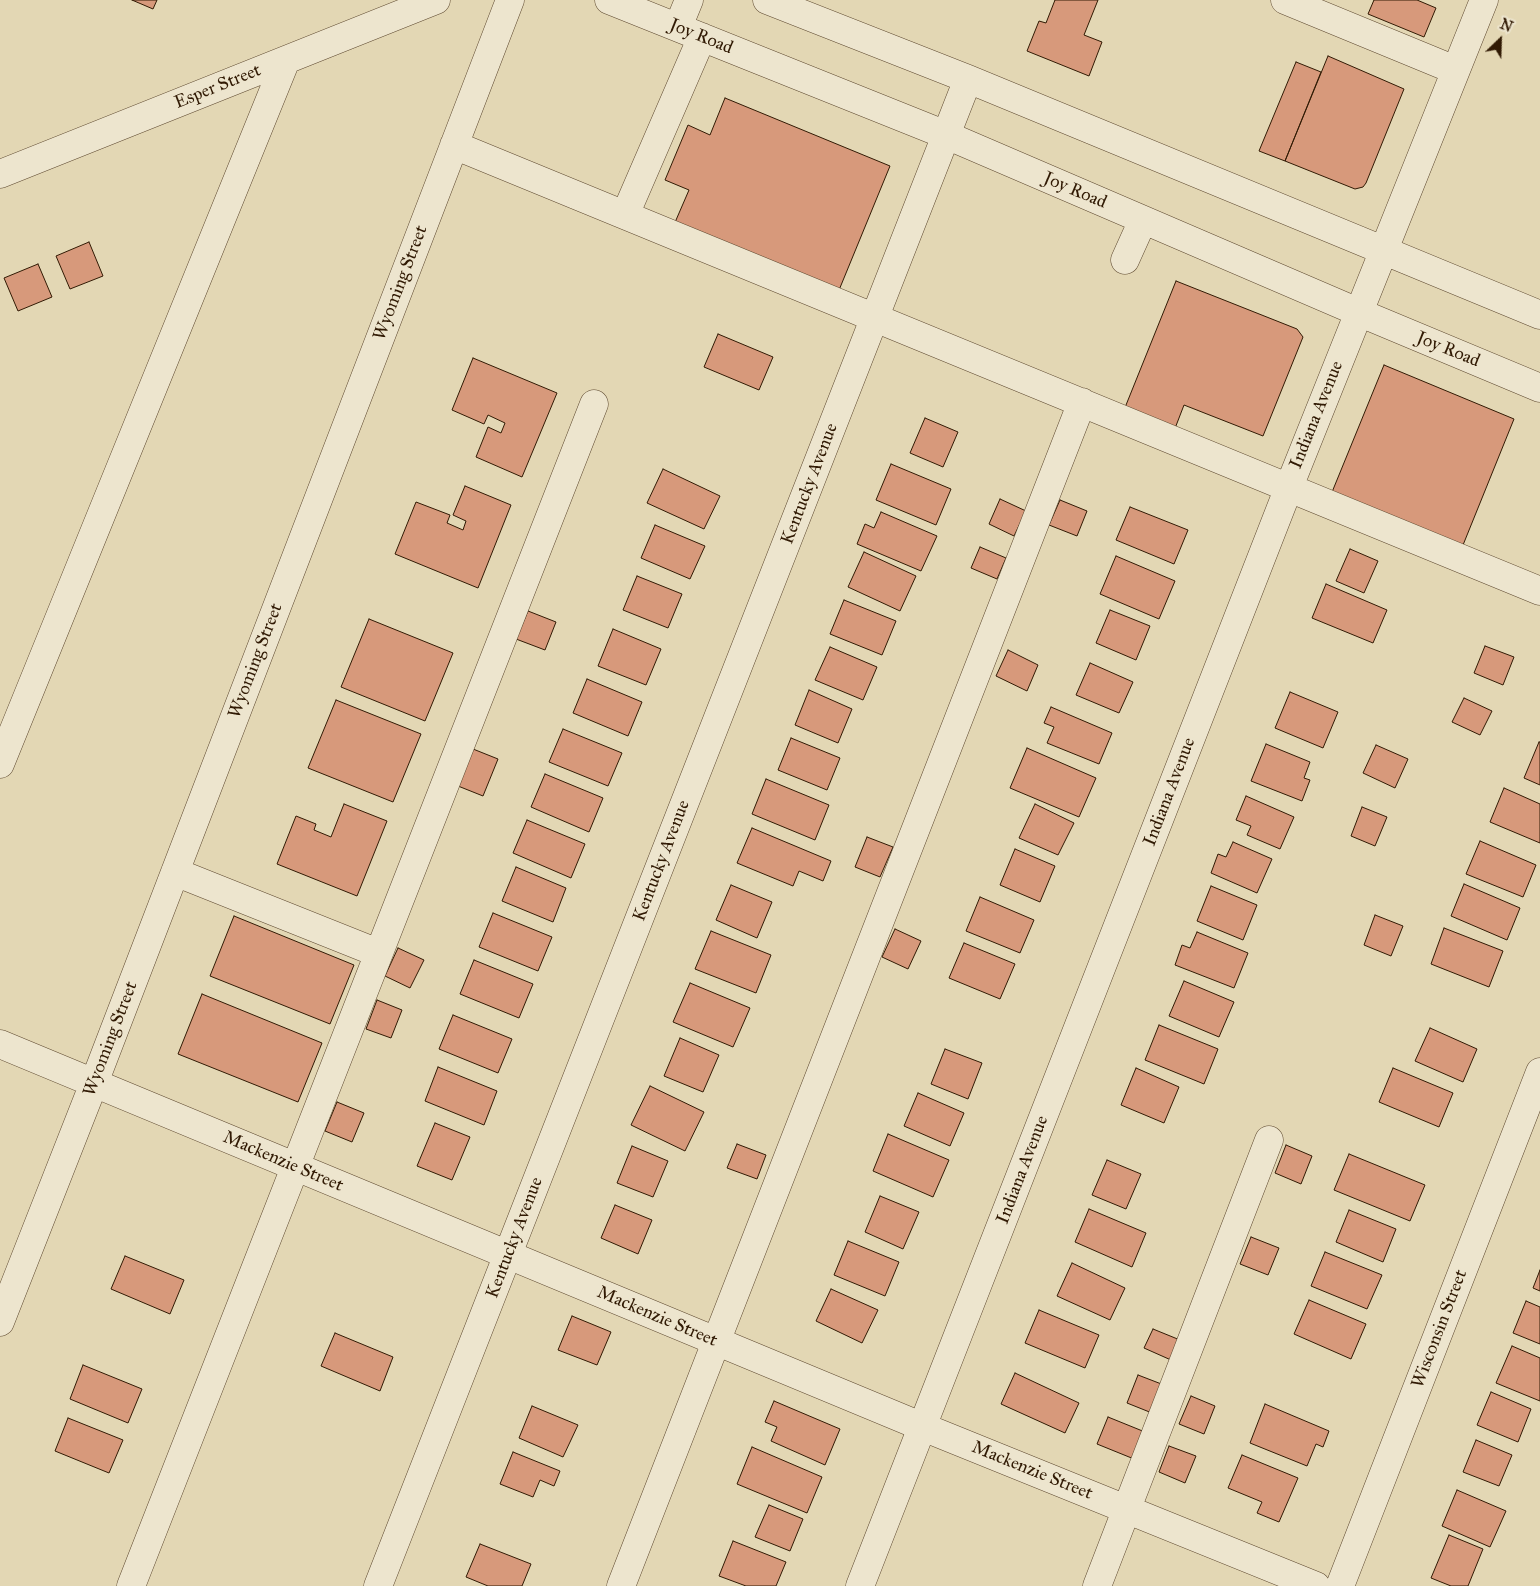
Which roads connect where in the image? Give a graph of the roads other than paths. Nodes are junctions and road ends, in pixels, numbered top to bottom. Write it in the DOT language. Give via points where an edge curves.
graph roads {
  1 [pos="436,0"];
  2 [pos="510,0"];
  3 [pos="609,0"];
  4 [pos="689,0"];
  5 [pos="767,0"];
  6 [pos="1285,0"];
  7 [pos="1484,0"];
  8 [pos="690,32"];
  9 [pos="286,60"];
  10 [pos="1456,70"];
  11 [pos="968,79"];
  12 [pos="946,135"];
  13 [pos="454,145"];
  14 [pos="0,174"];
  15 [pos="625,215"];
  16 [pos="1143,220"];
  17 [pos="1383,251"];
  18 [pos="1125,260"];
  19 [pos="1358,312"];
  20 [pos="1540,315"];
  21 [pos="875,317"];
  22 [pos="1540,388"];
  23 [pos="1072,394"];
  24 [pos="594,404"];
  25 [pos="1289,487"];
  26 [pos="1540,591"];
  27 [pos="0,764"];
  28 [pos="175,872"];
  29 [pos="378,953"];
  30 [pos="0,1044"];
  31 [pos="1540,1072"];
  32 [pos="94,1083"];
  33 [pos="1269,1140"];
  34 [pos="294,1167"];
  35 [pos="508,1255"];
  36 [pos="0,1322"];
  37 [pos="717,1342"];
  38 [pos="923,1427"];
  39 [pos="1126,1509"];
  40 [pos="131,1586"];
  41 [pos="378,1586"];
  42 [pos="621,1586"];
  43 [pos="860,1586"];
  44 [pos="1097,1586"];
  45 [pos="1316,1586"];
  46 [pos="1340,1586"];
  1 -- 9 [label="street, Esper Street"];
  2 -- 13 [label="street, Wyoming Street"];
  3 -- 8 [label="street, Joy Road"];
  4 -- 8 [label="street"];
  5 -- 11 [label="street"];
  6 -- 10 [label="street"];
  7 -- 10 [label="street, Indiana Avenue"];
  8 -- 12 [label="street, Joy Road"];
  8 -- 15 [label="street"];
  9 -- 14 [label="street, Esper Street"];
  9 -- 27 [label="street"];
  10 -- 17 [label="street, Indiana Avenue"];
  11 -- 12 [label="street, Kentucky Avenue"];
  11 -- 17 [label="street"];
  12 -- 16 [label="street, Joy Road"];
  12 -- 21 [label="street, Kentucky Avenue"];
  13 -- 15 [label="street"];
  13 -- 28 [label="street, Wyoming Street"];
  15 -- 21 [label="street"];
  16 -- 18 [label="street"];
  16 -- 19 [label="street, Joy Road"];
  17 -- 19 [label="street, Indiana Avenue"];
  17 -- 20 [label="street"];
  19 -- 22 [label="street, Joy Road"];
  19 -- 25 [label="street, Indiana Avenue"];
  21 -- 23 [label="street"];
  21 -- 35 [label="street, Kentucky Avenue"];
  23 -- 25 [label="street"];
  23 -- 37 [label="street"];
  24 -- 29 [label="street"];
  25 -- 26 [label="street"];
  25 -- 38 [label="street, Indiana Avenue"];
  28 -- 29 [label="street"];
  28 -- 32 [label="street, Wyoming Street"];
  29 -- 34 [label="street"];
  30 -- 32 [label="street, Mackenzie Street"];
  31 -- 46 [label="street, Wisconsin Street"];
  32 -- 34 [label="street, Mackenzie Street"];
  32 -- 36 [label="street, Wyoming Street"];
  33 -- 39 [label="street"];
  34 -- 35 [label="street, Mackenzie Street"];
  34 -- 40 [label="street"];
  35 -- 37 [label="street, Mackenzie Street"];
  35 -- 41 [label="street, Kentucky Avenue"];
  37 -- 38 [label="street, Mackenzie Street"];
  37 -- 42 [label="street"];
  38 -- 39 [label="street, Mackenzie Street"];
  38 -- 43 [label="street, Indiana Avenue"];
  39 -- 44 [label="street"];
  39 -- 45 [label="street, Mackenzie Street"];
}
